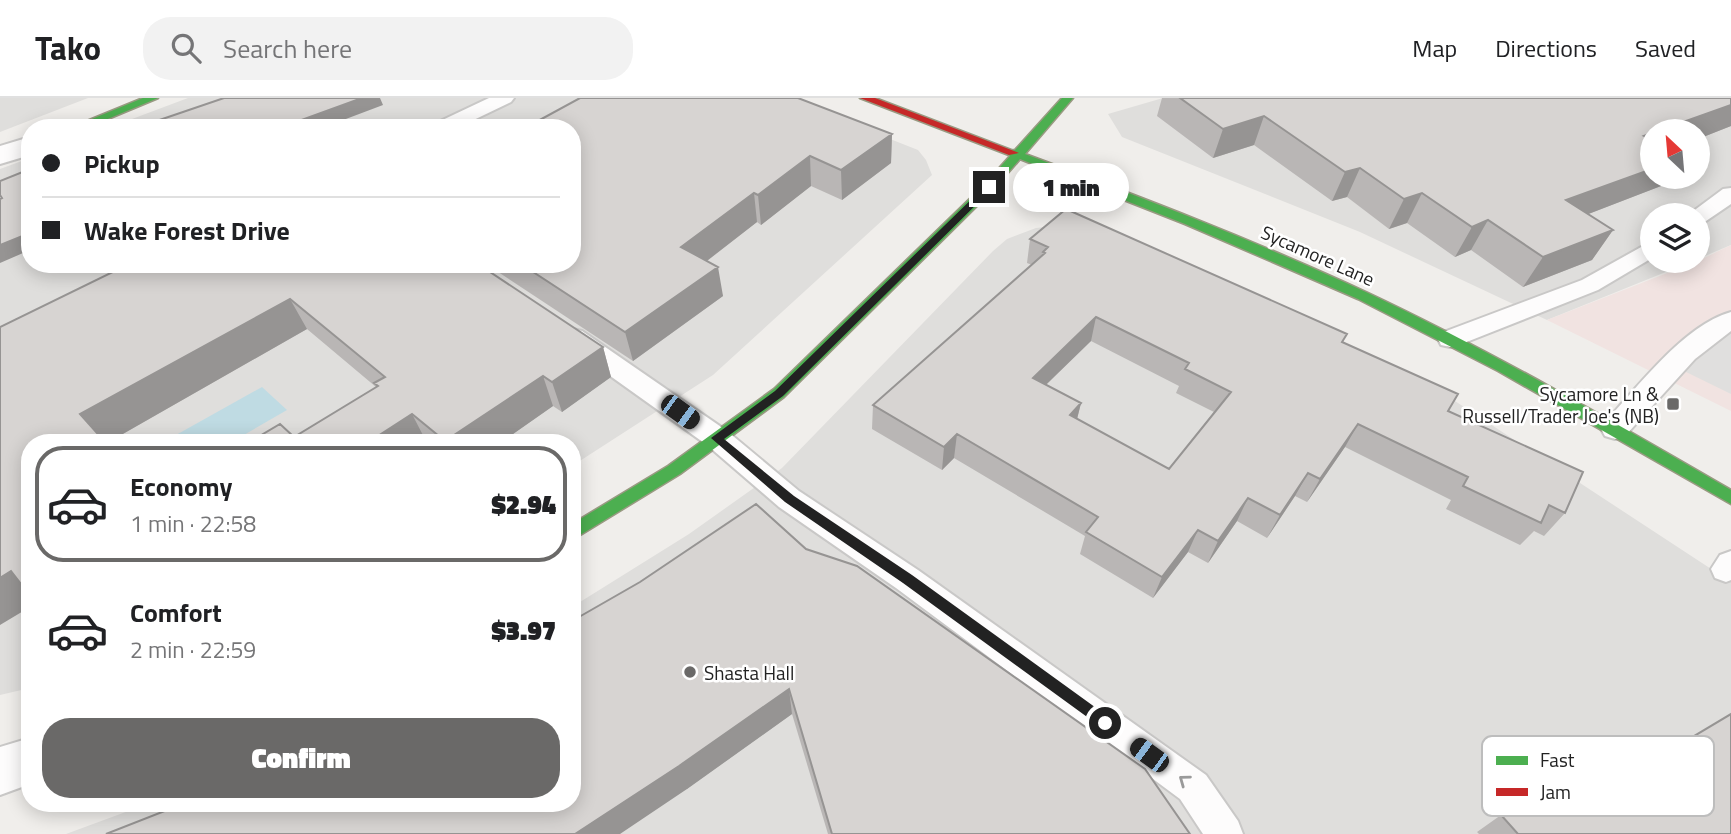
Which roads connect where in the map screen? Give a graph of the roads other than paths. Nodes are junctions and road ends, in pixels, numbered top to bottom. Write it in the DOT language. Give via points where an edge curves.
graph roads {
  1 [pos="153,98"];
  2 [pos="504,98"];
  3 [pos="866,98"];
  4 [pos="1068,98"];
  5 [pos="98,119"];
  6 [pos="460,119"];
  7 [pos="21,148"];
  8 [pos="1020,155"];
  9 [pos="0,156"];
  10 [pos="1731,194"];
  11 [pos="1710,208"];
  12 [pos="1640,255"];
  13 [pos="1731,320"];
  14 [pos="557,326"];
  15 [pos="1450,339"];
  16 [pos="1615,429"];
  17 [pos="717,438"];
  18 [pos="1731,498"];
  19 [pos="581,527"];
  20 [pos="21,764"];
  21 [pos="0,771"];
  22 [pos="1225,834"];
  1 -- 5 [label="street"];
  2 -- 6 [label="lane"];
  3 -- 8 [label="street, Sycamore Lane"];
  4 -- 8 [label="street"];
  7 -- 9 [label="street"];
  8 -- 15 [label="street, Sycamore Lane" via="1299,268"];
  8 -- 17 [label="street" via="779,393"];
  10 -- 11 [label="lane"];
  12 -- 15 [label="lane" via="1590,285"];
  13 -- 16 [label="lane" via="1717,326"];
  14 -- 17 [label="lane"];
  15 -- 16 [label="street, Sycamore Lane"];
  16 -- 18 [label="street, Sycamore Lane"];
  17 -- 19 [label="street"];
  22 -- 17 [label="lane, one-way" via="1194,787 789,499"];
  20 -- 21 [label="street"];
}
